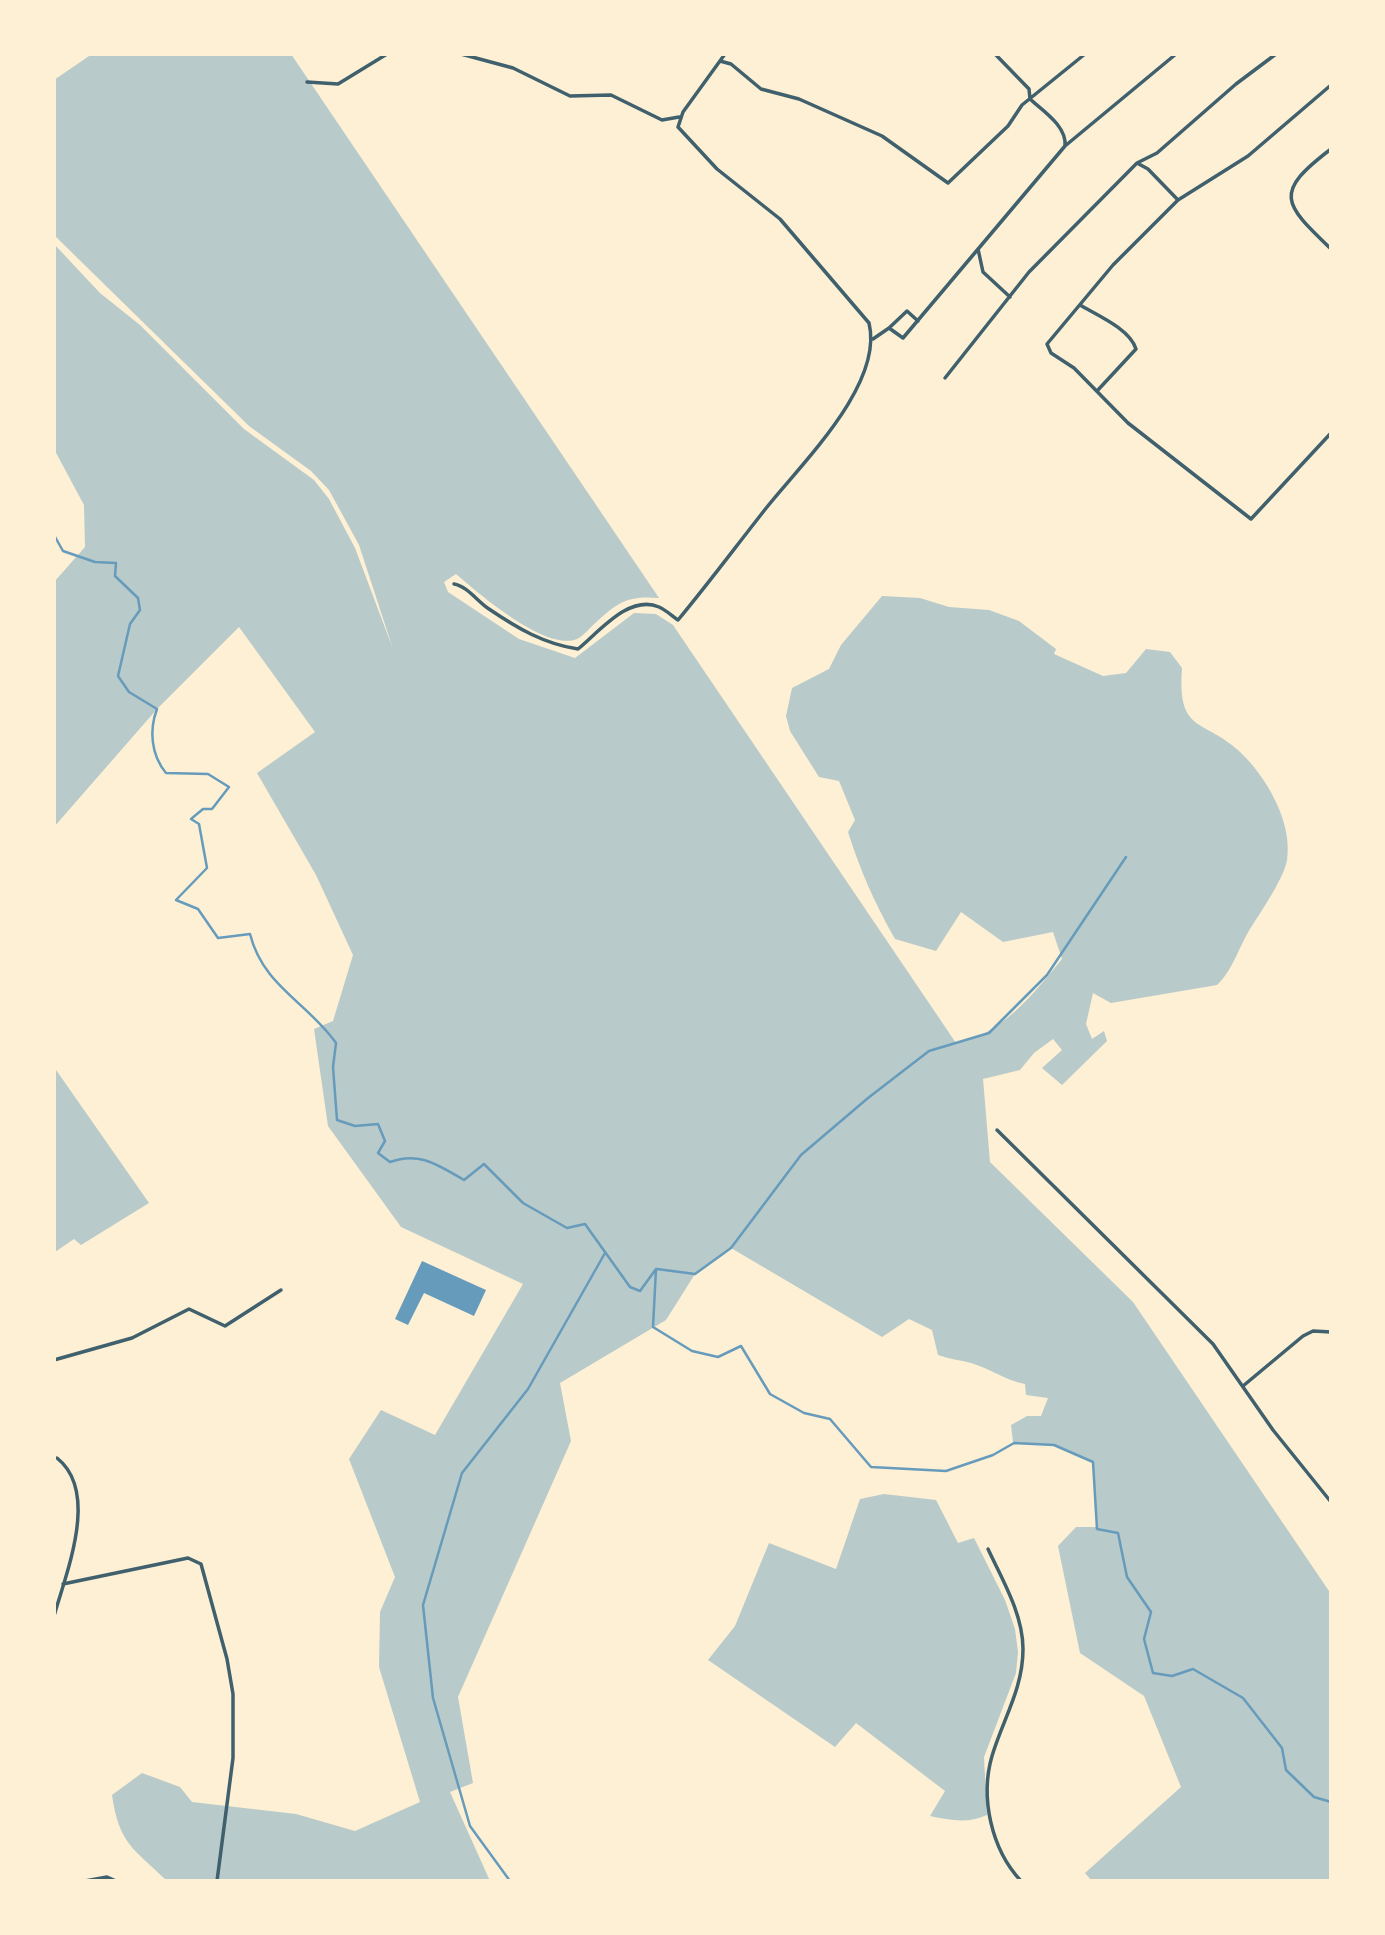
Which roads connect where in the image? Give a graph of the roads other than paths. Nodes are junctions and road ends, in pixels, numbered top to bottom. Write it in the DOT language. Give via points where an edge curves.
graph roads {
  1 [pos="387,54"];
  2 [pos="394,54"];
  3 [pos="423,54"];
  4 [pos="461,54"];
  5 [pos="725,54"];
  6 [pos="995,54"];
  7 [pos="1085,54"];
  8 [pos="1177,54"];
  9 [pos="1276,54"];
  10 [pos="720,61"];
  11 [pos="307,82"];
  12 [pos="1331,85"];
  13 [pos="1029,89"];
  14 [pos="1040,91"];
  15 [pos="1030,99"];
  16 [pos="681,116"];
  17 [pos="1065,146"];
  18 [pos="1331,149"];
  19 [pos="1137,163"];
  20 [pos="1178,200"];
  21 [pos="978,249"];
  22 [pos="1331,249"];
  23 [pos="1010,297"];
  24 [pos="1080,305"];
  25 [pos="918,321"];
  26 [pos="889,328"];
  27 [pos="873,340"];
  28 [pos="945,378"];
  29 [pos="1097,391"];
  30 [pos="1331,433"];
  31 [pos="454,584"];
  32 [pos="998,1130"];
  33 [pos="281,1290"];
  34 [pos="1331,1332"];
  35 [pos="54,1360"];
  36 [pos="1243,1386"];
  37 [pos="57,1458"];
  38 [pos="1331,1502"];
  39 [pos="988,1549"];
  40 [pos="63,1584"];
  41 [pos="54,1616"];
  42 [pos="85,1881"];
  43 [pos="116,1881"];
  44 [pos="217,1881"];
  45 [pos="1021,1881"];
  1 -- 11 [label="street" via="338,84"];
  2 -- 3 [label="street"];
  4 -- 16 [label="street" via="513,68 570,96 611,95 662,120"];
  5 -- 10 [label="street"];
  6 -- 13 [label="street"];
  7 -- 14 [label="street"];
  8 -- 17 [label="street"];
  9 -- 19 [label="street" via="1157,153"];
  10 -- 15 [label="street" via="731,64 761,89 799,99 882,136 948,183 1009,126"];
  10 -- 16 [label="street"];
  12 -- 20 [label="street" via="1248,156"];
  13 -- 14 [label="street"];
  13 -- 15 [label="street"];
  14 -- 15 [label="street"];
  15 -- 17 [label="street" via="1062,129"];
  16 -- 27 [label="street" via="678,127 695,149 780,219 860,309"];
  17 -- 21 [label="street"];
  18 -- 22 [label="street" via="1294,180 1290,194 1295,215"];
  19 -- 20 [label="street"];
  19 -- 23 [label="street"];
  20 -- 24 [label="street"];
  21 -- 23 [label="street" via="984,272"];
  21 -- 25 [label="street"];
  23 -- 28 [label="street"];
  24 -- 29 [label="street" via="1047,344 1051,353"];
  24 -- 29 [label="street" via="1109,322 1136,349"];
  25 -- 26 [label="street" via="907,311"];
  25 -- 26 [label="street" via="903,338"];
  26 -- 27 [label="street"];
  27 -- 31 [label="street" via="849,402 818,450 787,482 678,620 646,603 633,607 579,649 569,648 529,634"];
  29 -- 30 [label="street" via="1143,436 1251,519"];
  32 -- 36 [label="street" via="1213,1344"];
  33 -- 35 [label="street" via="225,1326 189,1309 132,1338"];
  34 -- 36 [label="street" via="1313,1331 1303,1336"];
  36 -- 38 [label="street"];
  37 -- 40 [label="street" via="69,1472 78,1508 77,1535"];
  39 -- 45 [label="street" via="1012,1602 1023,1645 1020,1684 991,1757 989,1817 1011,1870"];
  40 -- 41 [label="street"];
  40 -- 44 [label="street" via="188,1558 201,1564 228,1659 233,1694 233,1758"];
  42 -- 43 [label="street" via="107,1877"];
}
